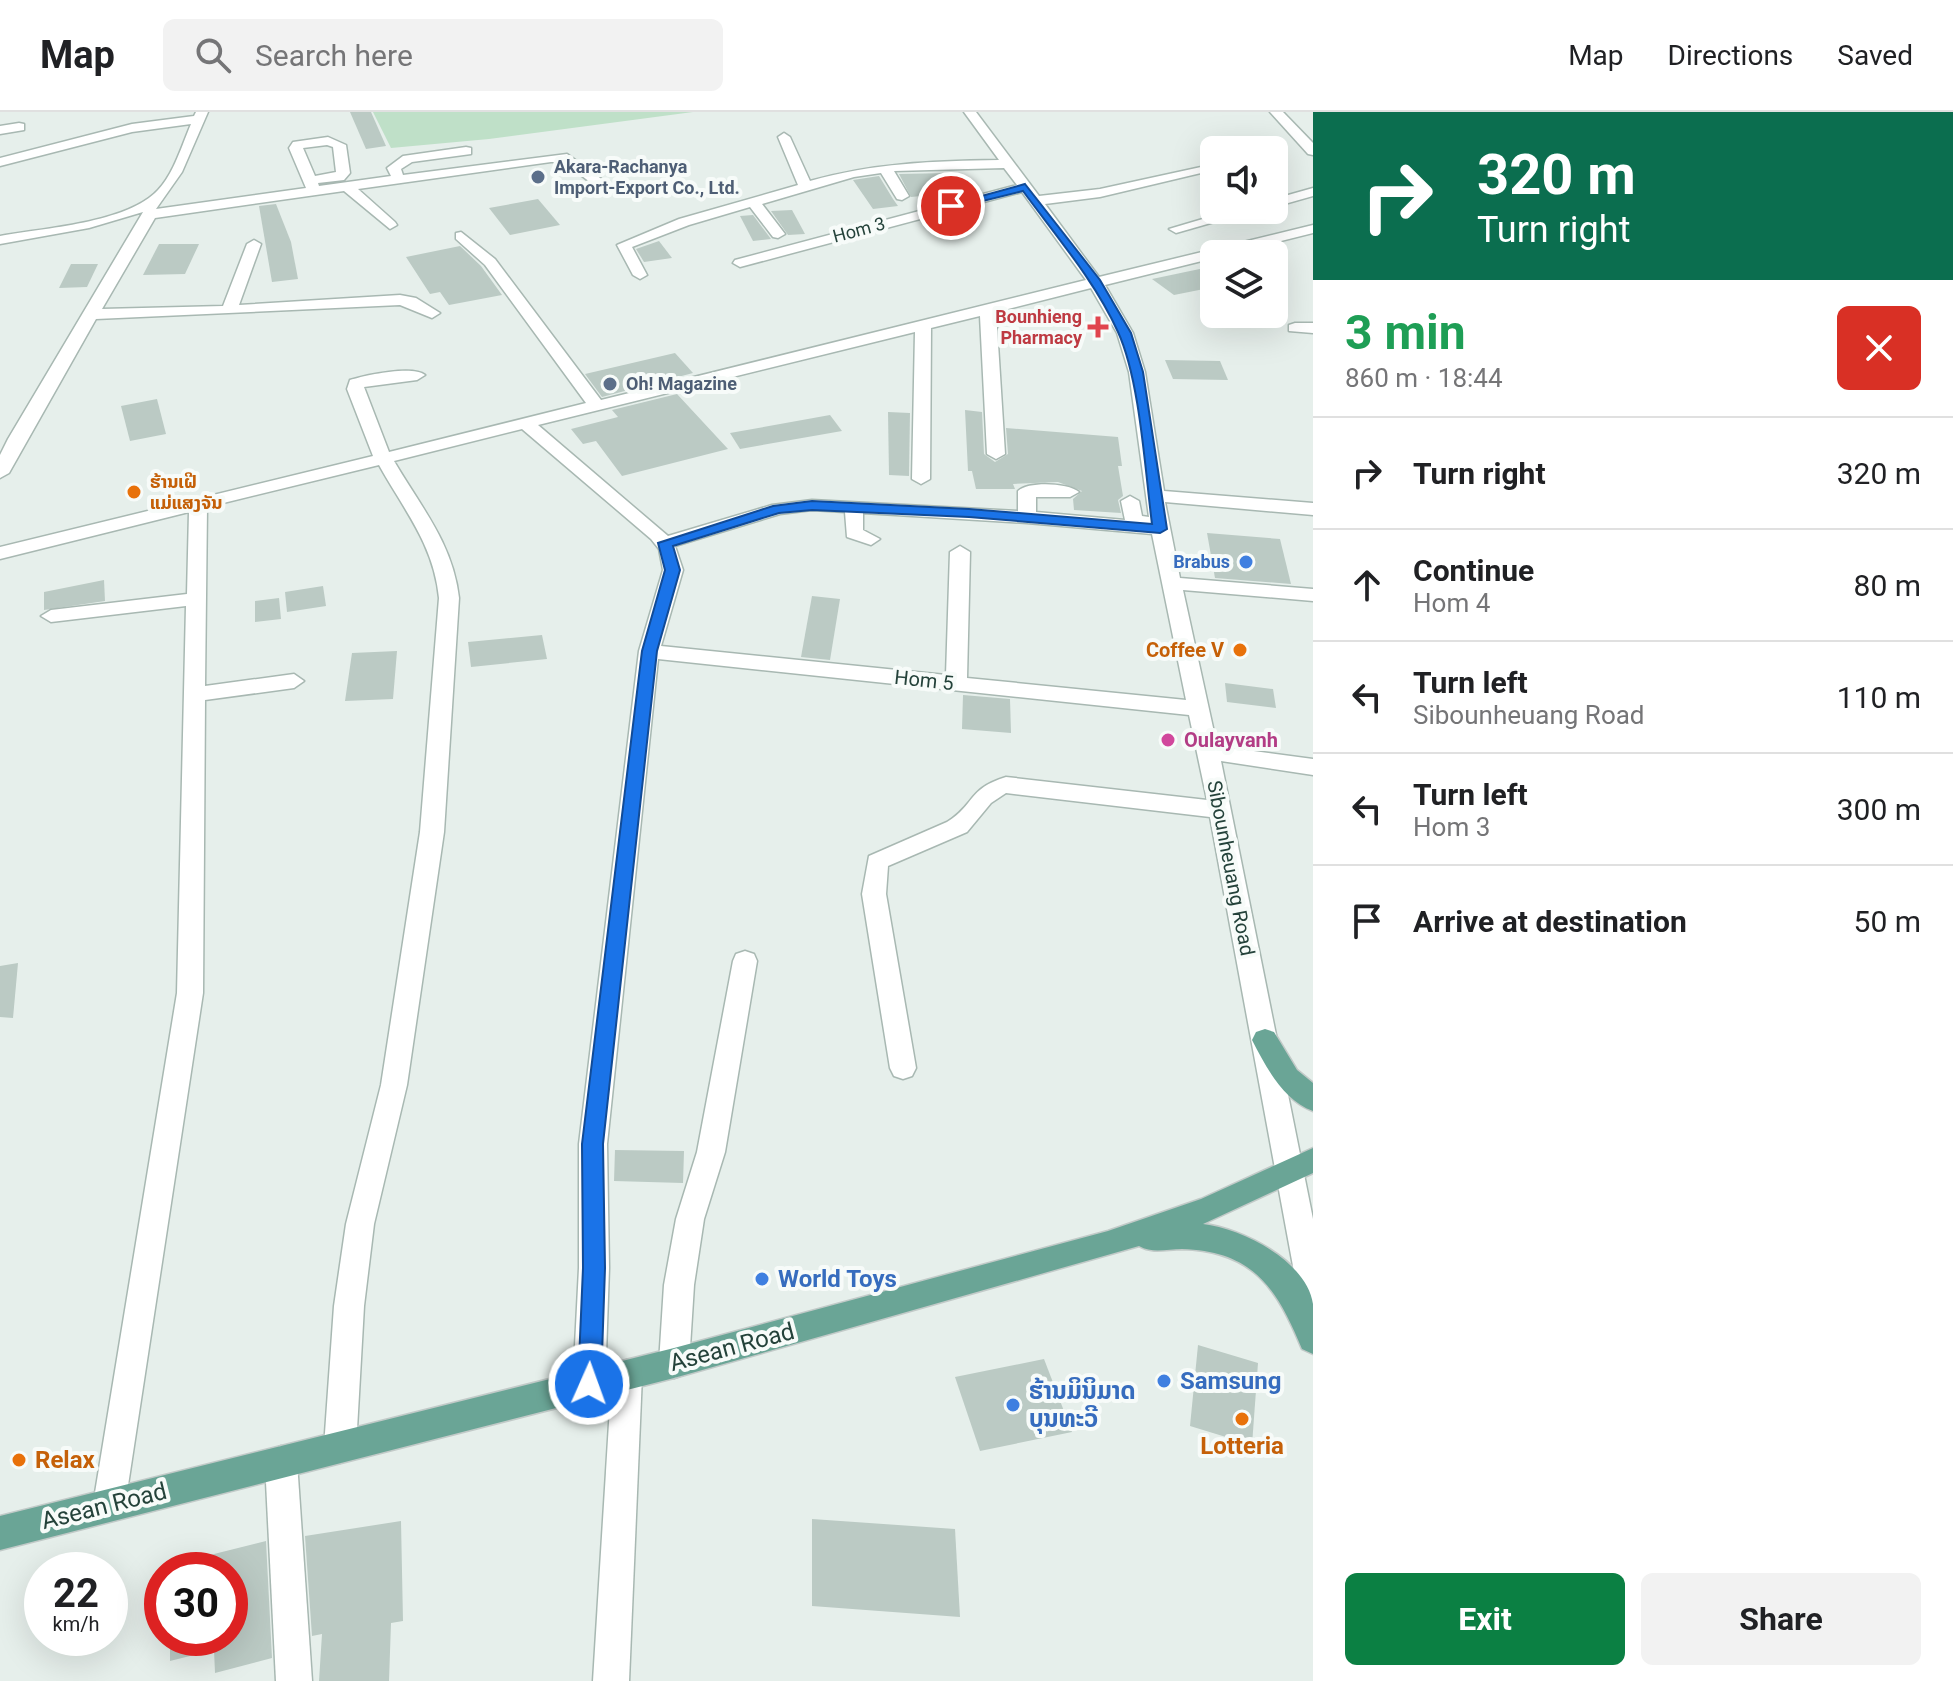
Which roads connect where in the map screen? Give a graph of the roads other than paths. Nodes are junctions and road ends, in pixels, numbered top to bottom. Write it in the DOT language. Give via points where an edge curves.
graph roads {
  1 [pos="970,112"];
  2 [pos="1276,112"];
  3 [pos="201,115"];
  4 [pos="19,127"];
  5 [pos="0,130"];
  6 [pos="784,137"];
  7 [pos="466,151"];
  8 [pos="1313,151"];
  9 [pos="0,162"];
  10 [pos="1008,164"];
  11 [pos="885,168"];
  12 [pos="1196,170"];
  13 [pos="398,178"];
  14 [pos="600,183"];
  15 [pos="346,185"];
  16 [pos="805,186"];
  17 [pos="1313,192"];
  18 [pos="1030,194"];
  19 [pos="902,196"];
  20 [pos="1288,199"];
  21 [pos="753,202"];
  22 [pos="150,210"];
  23 [pos="1200,223"];
  24 [pos="1259,224"];
  25 [pos="390,225"];
  26 [pos="1176,229"];
  27 [pos="778,234"];
  28 [pos="1309,235"];
  29 [pos="461,236"];
  30 [pos="1280,238"];
  31 [pos="0,240"];
  32 [pos="254,244"];
  33 [pos="740,263"];
  34 [pos="640,275"];
  35 [pos="1096,283"];
  36 [pos="229,310"];
  37 [pos="988,311"];
  38 [pos="432,313"];
  39 [pos="92,314"];
  40 [pos="923,328"];
  41 [pos="1295,328"];
  42 [pos="1313,328"];
  43 [pos="417,375"];
  44 [pos="597,406"];
  45 [pos="526,424"];
  46 [pos="8,440"];
  47 [pos="996,454"];
  48 [pos="383,458"];
  49 [pos="0,473"];
  50 [pos="921,479"];
  51 [pos="1070,492"];
  52 [pos="1156,496"];
  53 [pos="1130,501"];
  54 [pos="198,502"];
  55 [pos="854,505"];
  56 [pos="1313,509"];
  57 [pos="1027,517"];
  58 [pos="1160,526"];
  59 [pos="871,539"];
  60 [pos="665,543"];
  61 [pos="960,552"];
  62 [pos="0,553"];
  63 [pos="1171,583"];
  64 [pos="1313,595"];
  65 [pos="197,599"];
  66 [pos="51,616"];
  67 [pos="649,651"];
  68 [pos="294,681"];
  69 [pos="956,683"];
  70 [pos="195,694"];
  71 [pos="1199,709"];
  72 [pos="1208,752"];
  73 [pos="1313,767"];
  74 [pos="1220,810"];
  75 [pos="745,961"];
  76 [pos="1265,1040"];
  77 [pos="903,1068"];
  78 [pos="1313,1099"];
  79 [pos="1301,1166"];
  80 [pos="1108,1244"];
  81 [pos="1310,1260"];
  82 [pos="1313,1293"];
  83 [pos="1313,1339"];
  84 [pos="674,1363"];
  85 [pos="627,1375"];
  86 [pos="589,1384"];
  87 [pos="340,1447"];
  88 [pos="281,1462"];
  89 [pos="109,1505"];
  90 [pos="0,1533"];
  91 [pos="294,1681"];
  92 [pos="611,1681"];
  1 -- 10 [label="street, Sibounheuang Road"];
  2 -- 8 [label="street"];
  3 -- 9 [label="street"];
  3 -- 22 [label="street" via="165,191"];
  4 -- 5 [label="street"];
  6 -- 16 [label="street"];
  7 -- 13 [label="street" via="408,159 394,168"];
  10 -- 11 [label="street"];
  10 -- 18 [label="street, Sibounheuang Road"];
  11 -- 16 [label="street"];
  11 -- 19 [label="street"];
  12 -- 18 [label="street, Hom 3" via="1100,193"];
  13 -- 14 [label="street" via="567,158"];
  13 -- 15 [label="street"];
  15 -- 22 [label="street" via="312,185"];
  15 -- 25 [label="street"];
  16 -- 21 [label="street"];
  17 -- 20 [label="street"];
  18 -- 33 [label="street, Hom 3"];
  18 -- 35 [label="street, Sibounheuang Road"];
  21 -- 27 [label="street"];
  21 -- 34 [label="street" via="624,245"];
  22 -- 31 [label="street"];
  22 -- 39 [label="street"];
  23 -- 26 [label="street"];
  24 -- 30 [label="street"];
  28 -- 30 [label="street"];
  29 -- 44 [label="street" via="490,262"];
  30 -- 35 [label="street"];
  32 -- 36 [label="street"];
  35 -- 37 [label="street"];
  35 -- 52 [label="street, Sibounheuang Road" via="1125,333 1137,372"];
  36 -- 38 [label="street" via="400,300"];
  36 -- 39 [label="street"];
  37 -- 40 [label="street"];
  37 -- 47 [label="street"];
  39 -- 46 [label="street"];
  40 -- 44 [label="street"];
  40 -- 50 [label="street"];
  41 -- 42 [label="street"];
  43 -- 48 [label="street" via="356,384"];
  44 -- 45 [label="street"];
  45 -- 48 [label="street"];
  45 -- 60 [label="street"];
  46 -- 49 [label="street"];
  48 -- 54 [label="street"];
  48 -- 87 [label="street" via="439,547 448,572 449,598 428,862 394,1085 360,1224"];
  51 -- 57 [label="street" via="1027,491"];
  52 -- 56 [label="street"];
  52 -- 58 [label="street, Sibounheuang Road"];
  53 -- 58 [label="street" via="1134,521"];
  54 -- 62 [label="street"];
  54 -- 65 [label="street"];
  55 -- 57 [label="street"];
  55 -- 59 [label="street" via="854,533"];
  55 -- 60 [label="street" via="778,509"];
  57 -- 58 [label="street"];
  58 -- 63 [label="street, Sibounheuang Road"];
  60 -- 67 [label="street" via="673,570"];
  61 -- 69 [label="street"];
  63 -- 64 [label="street"];
  63 -- 71 [label="street, Sibounheuang Road"];
  65 -- 66 [label="street"];
  65 -- 70 [label="street"];
  67 -- 69 [label="street, Hom 5"];
  67 -- 86 [label="street" via="593,1144"];
  68 -- 70 [label="street"];
  69 -- 71 [label="street, Hom 5"];
  70 -- 89 [label="street" via="190,993"];
  71 -- 72 [label="street, Sibounheuang Road"];
  72 -- 73 [label="street"];
  72 -- 74 [label="street, Sibounheuang Road"];
  74 -- 76 [label="street, Sibounheuang Road"];
  74 -- 77 [label="street" via="1006,785 980,797 964,823 877,862 874,894"];
  75 -- 84 [label="street" via="711,1152 690,1219"];
  76 -- 78 [label="main road" via="1288,1078"];
  76 -- 79 [label="street, Sibounheuang Road"];
  79 -- 80 [label="main road, Asean Road" via="1208,1209"];
  79 -- 81 [label="street, Sibounheuang Road"];
  80 -- 83 [label="main road" via="1173,1235 1210,1236 1241,1246 1271,1264 1292,1291"];
  80 -- 84 [label="main road, Asean Road"];
  81 -- 82 [label="street, Sibounheuang Road"];
  84 -- 85 [label="main road, Asean Road"];
  85 -- 86 [label="main road, Asean Road"];
  85 -- 92 [label="street"];
  86 -- 87 [label="main road, Asean Road"];
  87 -- 88 [label="main road, Asean Road"];
  88 -- 89 [label="main road, Asean Road"];
  88 -- 91 [label="street"];
  89 -- 90 [label="main road, Asean Road"];
}
